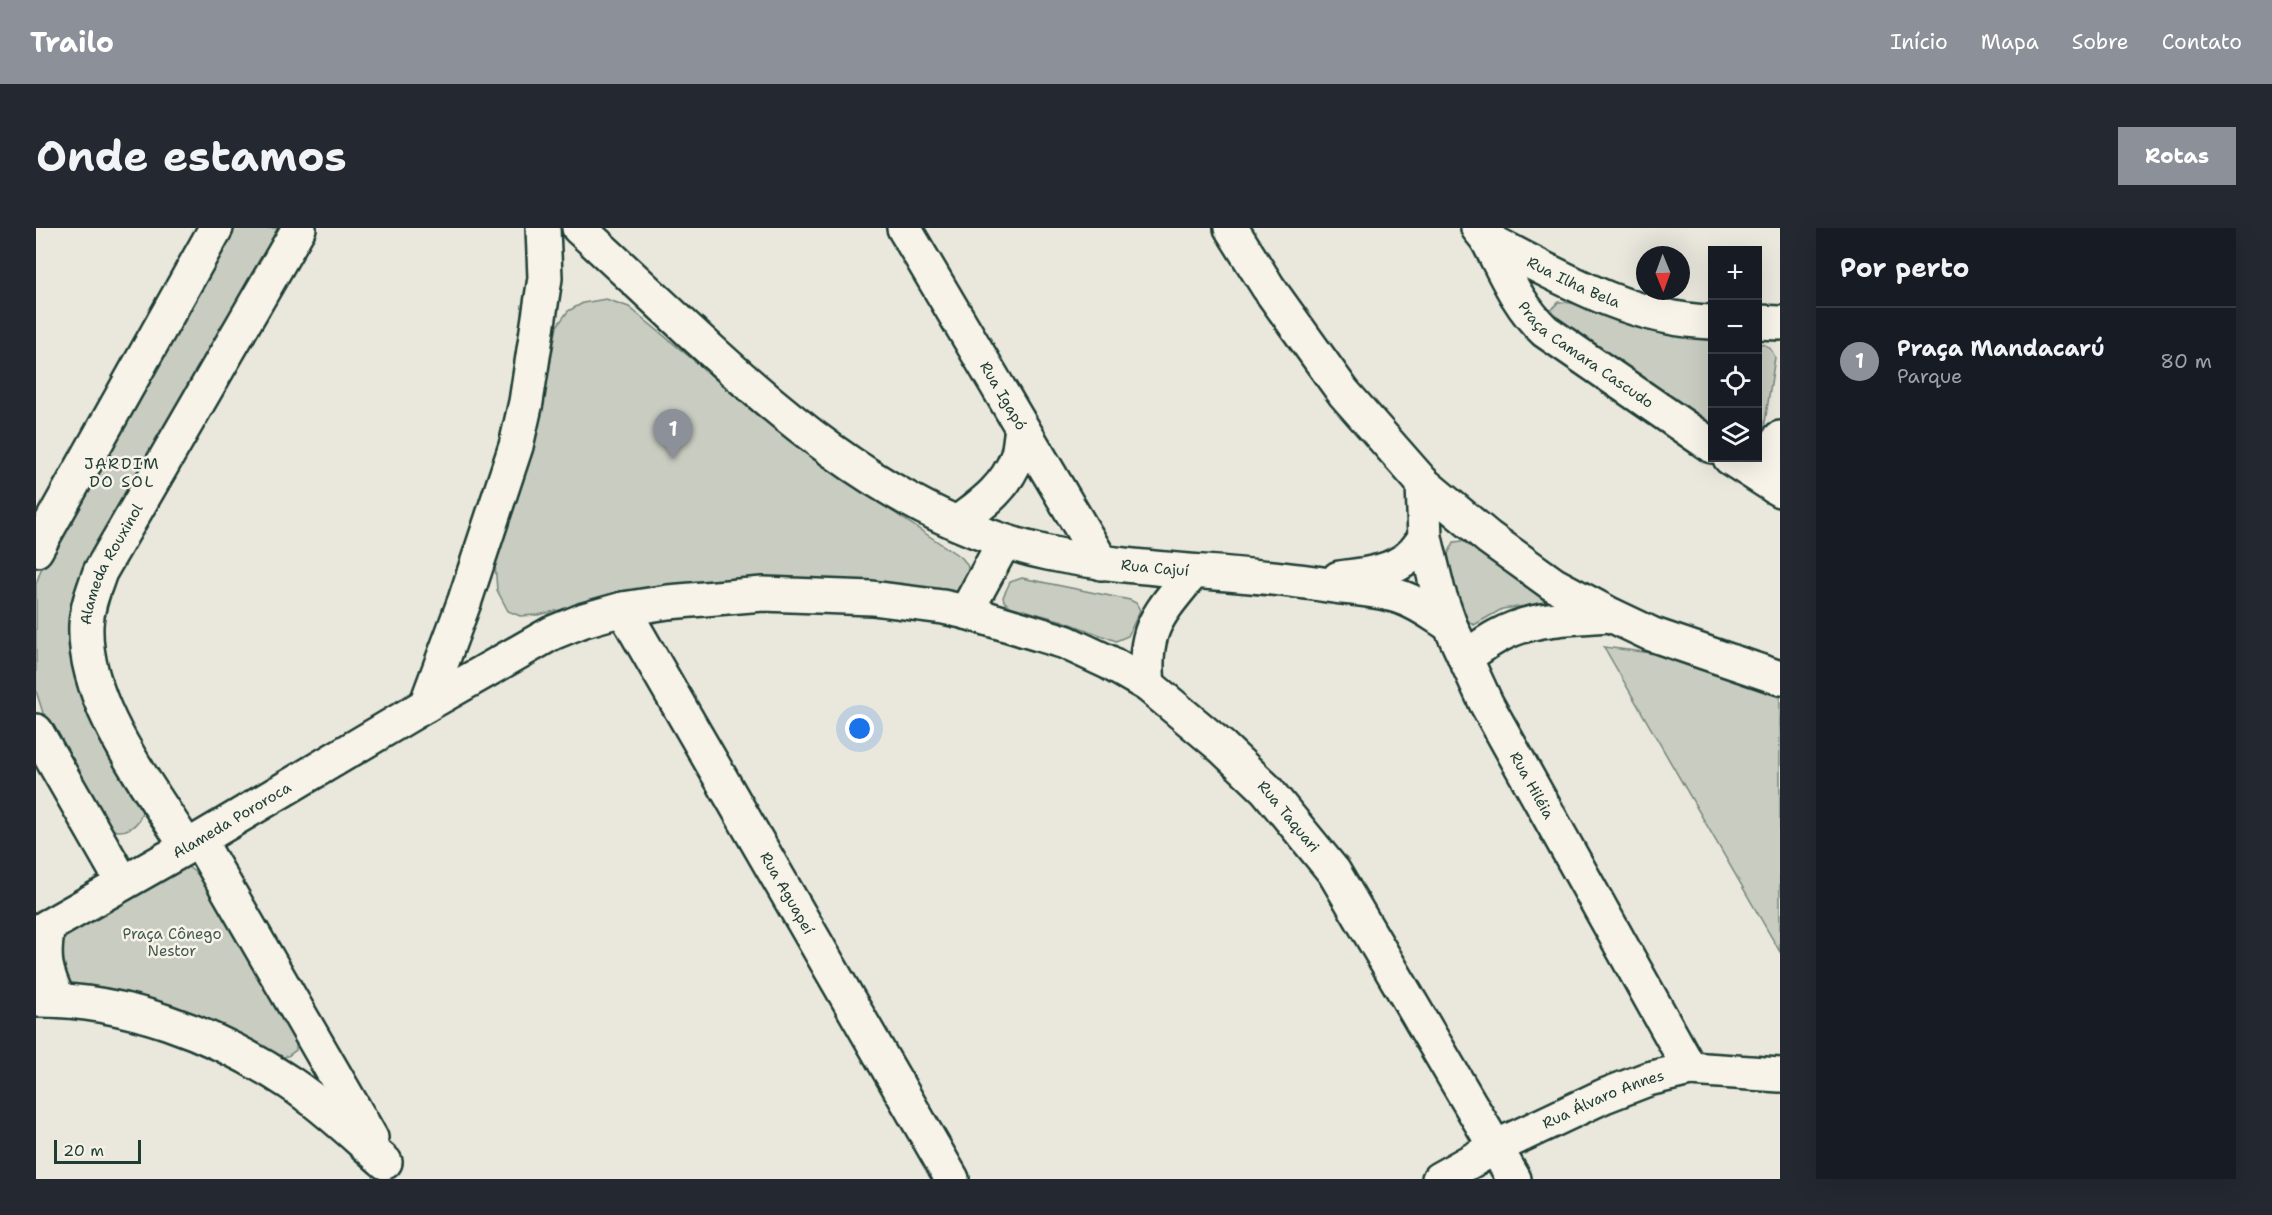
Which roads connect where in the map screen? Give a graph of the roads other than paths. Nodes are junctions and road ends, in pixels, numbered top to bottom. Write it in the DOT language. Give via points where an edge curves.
graph roads {
  1 [pos="216,228"];
  2 [pos="299,228"];
  3 [pos="543,228"];
  4 [pos="579,228"];
  5 [pos="904,228"];
  6 [pos="1231,228"];
  7 [pos="1483,234"];
  8 [pos="1708,322"];
  9 [pos="1762,322"];
  10 [pos="1780,322"];
  11 [pos="1022,429"];
  12 [pos="1780,438"];
  13 [pos="1708,443"];
  14 [pos="1736,462"];
  15 [pos="1423,483"];
  16 [pos="1777,488"];
  17 [pos="957,523"];
  18 [pos="1425,538"];
  19 [pos="1004,542"];
  20 [pos="36,550"];
  21 [pos="1102,563"];
  22 [pos="1193,572"];
  23 [pos="1308,581"];
  24 [pos="623,609"];
  25 [pos="966,612"];
  26 [pos="1611,615"];
  27 [pos="1450,625"];
  28 [pos="1465,658"];
  29 [pos="1780,678"];
  30 [pos="1148,686"];
  31 [pos="426,705"];
  32 [pos="36,731"];
  33 [pos="193,844"];
  34 [pos="123,883"];
  35 [pos="42,930"];
  36 [pos="48,1000"];
  37 [pos="1690,1069"];
  38 [pos="1780,1075"];
  39 [pos="1496,1146"];
  40 [pos="390,1171"];
  41 [pos="952,1179"];
  42 [pos="1439,1179"];
  43 [pos="1514,1179"];
  1 -- 20 [label="street"];
  2 -- 33 [label="street, Alameda Rouxinol" via="100,572 89,602 89,658 100,699 116,734"];
  3 -- 31 [label="street" via="545,278 516,446"];
  4 -- 17 [label="street, Rua Cajuí" via="807,432 878,481"];
  5 -- 11 [label="street, Rua Igapó"];
  6 -- 15 [label="street" via="1344,393"];
  7 -- 8 [label="street, Rua Ilha Bela" via="1593,293 1635,309 1686,321"];
  7 -- 13 [label="street, Praça Camara Cascudo" via="1532,319"];
  9 -- 10 [label="street"];
  11 -- 17 [label="street" via="1017,458 1004,482 988,500"];
  11 -- 21 [label="street, Rua Igapó"];
  12 -- 16 [label="street"];
  14 -- 16 [label="street"];
  15 -- 18 [label="street, Rua Hiléia"];
  15 -- 26 [label="street" via="1488,538 1552,584"];
  17 -- 19 [label="street, Rua Cajuí"];
  18 -- 23 [label="street, Rua Cajuí" via="1410,556 1391,568"];
  18 -- 27 [label="street, Rua Hiléia"];
  19 -- 21 [label="street, Rua Cajuí"];
  19 -- 25 [label="street"];
  21 -- 22 [label="street, Rua Cajuí"];
  22 -- 23 [label="street, Rua Cajuí"];
  22 -- 30 [label="street" via="1153,626 1146,662"];
  23 -- 27 [label="street, Rua Cajuí" via="1400,597"];
  24 -- 25 [label="street, Rua Taquari" via="763,594 872,598"];
  24 -- 31 [label="street, Alameda Pororoca" via="552,633"];
  24 -- 41 [label="street, Rua Aguapeí"];
  25 -- 30 [label="street, Rua Taquari" via="1065,642"];
  26 -- 28 [label="street" via="1549,619 1521,626"];
  26 -- 29 [label="street" via="1651,634"];
  27 -- 28 [label="street, Rua Hiléia"];
  28 -- 37 [label="street, Rua Hiléia" via="1486,703"];
  30 -- 39 [label="street, Rua Taquari" via="1266,789 1334,872"];
  31 -- 33 [label="street, Alameda Pororoca"];
  32 -- 34 [label="street"];
  33 -- 34 [label="street, Alameda Pororoca"];
  33 -- 40 [label="street"];
  34 -- 35 [label="street, Alameda Pororoca"];
  35 -- 36 [label="street"];
  36 -- 40 [label="street" via="140,1014 220,1045 290,1083"];
  37 -- 38 [label="street, Rua Álvaro Annes"];
  37 -- 39 [label="street, Rua Álvaro Annes" via="1648,1078"];
  39 -- 42 [label="street, Rua Álvaro Annes"];
  39 -- 43 [label="street, Rua Taquari"];
}
